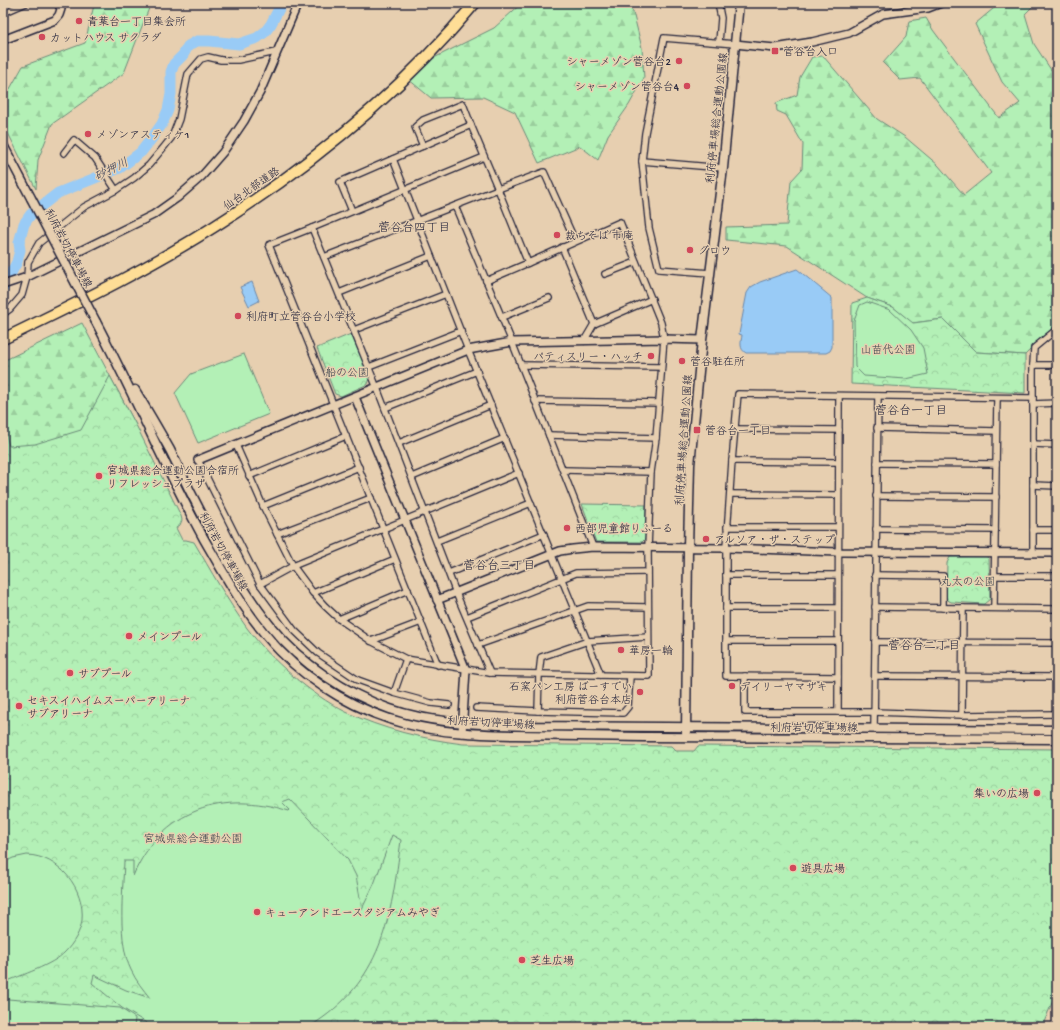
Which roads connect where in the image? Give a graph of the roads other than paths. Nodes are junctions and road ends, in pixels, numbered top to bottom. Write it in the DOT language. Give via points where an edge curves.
graph roads {
  1 [pos="26,3"];
  2 [pos="58,3"];
  3 [pos="298,3"];
  4 [pos="475,3"];
  5 [pos="718,3"];
  6 [pos="739,3"];
  7 [pos="941,3"];
  8 [pos="3,13"];
  9 [pos="3,40"];
  10 [pos="719,42"];
  11 [pos="735,44"];
  12 [pos="276,52"];
  13 [pos="471,125"];
  14 [pos="3,145"];
  15 [pos="423,146"];
  16 [pos="64,153"];
  17 [pos="484,157"];
  18 [pos="393,159"];
  19 [pos="642,161"];
  20 [pos="722,168"];
  21 [pos="405,189"];
  22 [pos="498,189"];
  23 [pos="116,190"];
  24 [pos="455,206"];
  25 [pos="352,211"];
  26 [pos="417,220"];
  27 [pos="312,228"];
  28 [pos="575,241"];
  29 [pos="562,247"];
  30 [pos="431,256"];
  31 [pos="324,257"];
  32 [pos="636,262"];
  33 [pos="528,263"];
  34 [pos="710,273"];
  35 [pos="605,274"];
  36 [pos="24,278"];
  37 [pos="486,281"];
  38 [pos="3,285"];
  39 [pos="339,293"];
  40 [pos="446,294"];
  41 [pos="549,298"];
  42 [pos="652,299"];
  43 [pos="3,314"];
  44 [pos="502,317"];
  45 [pos="594,324"];
  46 [pos="1057,329"];
  47 [pos="354,330"];
  48 [pos="461,331"];
  49 [pos="3,339"];
  50 [pos="664,339"];
  51 [pos="702,340"];
  52 [pos="584,341"];
  53 [pos="512,342"];
  54 [pos="468,350"];
  55 [pos="116,361"];
  56 [pos="521,365"];
  57 [pos="1033,365"];
  58 [pos="1057,365"];
  59 [pos="369,367"];
  60 [pos="662,367"];
  61 [pos="477,371"];
  62 [pos="377,388"];
  63 [pos="839,396"];
  64 [pos="878,396"];
  65 [pos="355,397"];
  66 [pos="997,398"];
  67 [pos="535,401"];
  68 [pos="1033,401"];
  69 [pos="659,403"];
  70 [pos="1057,403"];
  71 [pos="334,405"];
  72 [pos="491,405"];
  73 [pos="385,408"];
  74 [pos="877,428"];
  75 [pos="735,429"];
  76 [pos="839,430"];
  77 [pos="996,431"];
  78 [pos="549,435"];
  79 [pos="346,436"];
  80 [pos="505,438"];
  81 [pos="656,438"];
  82 [pos="398,443"];
  83 [pos="1033,444"];
  84 [pos="236,445"];
  85 [pos="1057,445"];
  86 [pos="198,460"];
  87 [pos="732,461"];
  88 [pos="838,462"];
  89 [pos="877,463"];
  90 [pos="996,464"];
  91 [pos="359,467"];
  92 [pos="564,470"];
  93 [pos="651,472"];
  94 [pos="519,473"];
  95 [pos="249,476"];
  96 [pos="412,477"];
  97 [pos="1033,485"];
  98 [pos="1057,486"];
  99 [pos="730,494"];
  100 [pos="838,495"];
  101 [pos="876,496"];
  102 [pos="996,497"];
  103 [pos="371,498"];
  104 [pos="531,503"];
  105 [pos="263,506"];
  106 [pos="425,511"];
  107 [pos="404,519"];
  108 [pos="727,527"];
  109 [pos="838,527"];
  110 [pos="383,528"];
  111 [pos="876,529"];
  112 [pos="995,530"];
  113 [pos="1033,530"];
  114 [pos="1057,530"];
  115 [pos="277,534"];
  116 [pos="544,534"];
  117 [pos="437,541"];
  118 [pos="593,547"];
  119 [pos="648,548"];
  120 [pos="688,548"];
  121 [pos="726,548"];
  122 [pos="838,552"];
  123 [pos="875,552"];
  124 [pos="995,553"];
  125 [pos="1033,553"];
  126 [pos="1057,553"];
  127 [pos="552,554"];
  128 [pos="395,559"];
  129 [pos="293,566"];
  130 [pos="449,572"];
  131 [pos="648,572"];
  132 [pos="726,575"];
  133 [pos="838,575"];
  134 [pos="875,575"];
  135 [pos="994,576"];
  136 [pos="1057,576"];
  137 [pos="562,577"];
  138 [pos="260,584"];
  139 [pos="408,590"];
  140 [pos="313,593"];
  141 [pos="456,593"];
  142 [pos="437,600"];
  143 [pos="648,607"];
  144 [pos="875,607"];
  145 [pos="726,608"];
  146 [pos="838,608"];
  147 [pos="943,608"];
  148 [pos="963,608"];
  149 [pos="994,608"];
  150 [pos="1057,609"];
  151 [pos="575,610"];
  152 [pos="467,617"];
  153 [pos="339,619"];
  154 [pos="420,622"];
  155 [pos="648,637"];
  156 [pos="371,641"];
  157 [pos="588,641"];
  158 [pos="726,641"];
  159 [pos="838,641"];
  160 [pos="875,642"];
  161 [pos="963,643"];
  162 [pos="1057,643"];
  163 [pos="478,645"];
  164 [pos="406,659"];
  165 [pos="438,665"];
  166 [pos="466,670"];
  167 [pos="490,673"];
  168 [pos="539,674"];
  169 [pos="601,675"];
  170 [pos="630,676"];
  171 [pos="745,676"];
  172 [pos="875,676"];
  173 [pos="838,677"];
  174 [pos="962,677"];
  175 [pos="1057,677"];
  176 [pos="394,693"];
  177 [pos="449,705"];
  178 [pos="476,708"];
  179 [pos="538,711"];
  180 [pos="838,712"];
  181 [pos="874,712"];
  182 [pos="1057,714"];
  183 [pos="962,715"];
  184 [pos="462,724"];
  185 [pos="686,728"];
  186 [pos="874,729"];
  187 [pos="1057,730"];
  188 [pos="462,733"];
  189 [pos="686,737"];
  190 [pos="1057,739"];
  1 -- 8 [label="street"];
  2 -- 9 [label="street" via="59,15 55,20"];
  3 -- 12 [label="street"];
  4 -- 49 [label="highway, 仙台北部道路" via="438,44 355,124 276,186 185,245 71,307"];
  5 -- 10 [label="street"];
  6 -- 11 [label="main road, 利府停車場総合運動公園線"];
  7 -- 11 [label="street" via="928,8 884,14 849,33 812,42 775,48"];
  10 -- 11 [label="street"];
  10 -- 19 [label="street" via="664,38"];
  11 -- 20 [label="main road, 利府停車場総合運動公園線"];
  12 -- 23 [label="street" via="238,60 201,58 188,74 179,119 172,137 149,165"];
  12 -- 36 [label="street" via="260,92 244,122 202,176 152,215"];
  13 -- 15 [label="street"];
  13 -- 15 [label="street" via="463,104 423,120 415,127"];
  13 -- 17 [label="street"];
  14 -- 55 [label="main road, 利府岩切停車場線, bridge"];
  15 -- 18 [label="street"];
  16 -- 23 [label="street" via="74,140 95,158"];
  17 -- 21 [label="street"];
  17 -- 22 [label="street"];
  18 -- 21 [label="street"];
  18 -- 25 [label="street" via="340,182"];
  19 -- 20 [label="street"];
  19 -- 34 [label="street" via="649,228 659,268"];
  20 -- 34 [label="main road, 利府停車場総合運動公園線"];
  21 -- 25 [label="street"];
  21 -- 26 [label="street"];
  22 -- 24 [label="street"];
  22 -- 28 [label="street" via="544,172"];
  22 -- 33 [label="street"];
  23 -- 36 [label="street" via="84,207 39,243 28,262"];
  24 -- 26 [label="street"];
  24 -- 37 [label="street"];
  25 -- 27 [label="street"];
  26 -- 30 [label="street"];
  26 -- 31 [label="street"];
  27 -- 31 [label="street"];
  27 -- 71 [label="street" via="269,245"];
  28 -- 29 [label="street"];
  28 -- 32 [label="street" via="620,222"];
  29 -- 33 [label="street"];
  29 -- 45 [label="street"];
  30 -- 39 [label="street"];
  30 -- 40 [label="street"];
  31 -- 39 [label="street"];
  32 -- 35 [label="street"];
  32 -- 42 [label="street"];
  33 -- 37 [label="street"];
  34 -- 51 [label="main road, 利府停車場総合運動公園線"];
  36 -- 38 [label="street"];
  36 -- 43 [label="street" via="22,295"];
  37 -- 44 [label="street"];
  39 -- 47 [label="street"];
  40 -- 47 [label="street"];
  40 -- 48 [label="street"];
  41 -- 44 [label="street"];
  42 -- 45 [label="street"];
  42 -- 50 [label="street"];
  44 -- 53 [label="street"];
  45 -- 52 [label="street"];
  46 -- 57 [label="street" via="1034,348"];
  47 -- 59 [label="street"];
  48 -- 54 [label="street"];
  48 -- 59 [label="street"];
  50 -- 51 [label="street"];
  50 -- 52 [label="street"];
  50 -- 60 [label="street"];
  51 -- 120 [label="main road, 利府停車場総合運動公園線" via="690,465"];
  52 -- 53 [label="street"];
  53 -- 54 [label="street"];
  53 -- 56 [label="street"];
  54 -- 61 [label="street"];
  54 -- 62 [label="street"];
  55 -- 184 [label="main road, 利府岩切停車場線" via="130,380 170,451 234,573 281,638 313,668 360,697 391,710"];
  55 -- 188 [label="main road, 利府岩切停車場線" via="190,514 228,583 264,634 303,672 332,693 381,717 408,725"];
  56 -- 60 [label="street"];
  56 -- 67 [label="street"];
  57 -- 58 [label="street"];
  57 -- 68 [label="street"];
  59 -- 62 [label="street"];
  60 -- 69 [label="street"];
  61 -- 72 [label="street"];
  61 -- 73 [label="street"];
  62 -- 65 [label="street"];
  62 -- 73 [label="street"];
  63 -- 64 [label="street"];
  63 -- 75 [label="street" via="738,394"];
  63 -- 76 [label="street"];
  64 -- 66 [label="street"];
  64 -- 74 [label="street"];
  65 -- 71 [label="street"];
  65 -- 107 [label="street"];
  66 -- 68 [label="street"];
  66 -- 77 [label="street"];
  67 -- 69 [label="street"];
  67 -- 78 [label="street"];
  68 -- 70 [label="street"];
  68 -- 83 [label="street"];
  69 -- 81 [label="street"];
  71 -- 79 [label="street"];
  71 -- 84 [label="street"];
  72 -- 80 [label="street"];
  72 -- 82 [label="street"];
  73 -- 82 [label="street"];
  74 -- 77 [label="street"];
  74 -- 89 [label="street"];
  75 -- 76 [label="street"];
  75 -- 87 [label="street"];
  76 -- 88 [label="street"];
  77 -- 90 [label="street"];
  78 -- 81 [label="street"];
  78 -- 92 [label="street"];
  79 -- 91 [label="street"];
  79 -- 95 [label="street"];
  80 -- 94 [label="street"];
  80 -- 96 [label="street"];
  81 -- 93 [label="street"];
  82 -- 96 [label="street"];
  83 -- 85 [label="street"];
  83 -- 97 [label="street"];
  84 -- 86 [label="street"];
  84 -- 95 [label="street"];
  86 -- 138 [label="street"];
  87 -- 88 [label="street"];
  87 -- 99 [label="street"];
  88 -- 100 [label="street"];
  89 -- 90 [label="street"];
  89 -- 101 [label="street"];
  90 -- 102 [label="street"];
  91 -- 103 [label="street"];
  91 -- 105 [label="street"];
  92 -- 93 [label="street"];
  92 -- 118 [label="street"];
  93 -- 119 [label="street"];
  94 -- 104 [label="street"];
  94 -- 106 [label="street"];
  95 -- 105 [label="street"];
  96 -- 106 [label="street"];
  97 -- 98 [label="street"];
  97 -- 113 [label="street"];
  99 -- 100 [label="street"];
  99 -- 108 [label="street"];
  100 -- 109 [label="street"];
  101 -- 102 [label="street"];
  101 -- 111 [label="street"];
  102 -- 112 [label="street"];
  103 -- 110 [label="street"];
  103 -- 115 [label="street"];
  104 -- 116 [label="street"];
  104 -- 117 [label="street"];
  105 -- 115 [label="street"];
  106 -- 107 [label="street"];
  106 -- 117 [label="street"];
  107 -- 110 [label="street"];
  107 -- 142 [label="street"];
  108 -- 109 [label="street"];
  108 -- 121 [label="street"];
  109 -- 122 [label="street"];
  110 -- 128 [label="street"];
  110 -- 129 [label="street"];
  111 -- 112 [label="street"];
  111 -- 123 [label="street"];
  112 -- 124 [label="street"];
  113 -- 114 [label="street"];
  113 -- 125 [label="street"];
  115 -- 129 [label="street"];
  116 -- 127 [label="street"];
  116 -- 130 [label="street"];
  117 -- 130 [label="street"];
  118 -- 119 [label="street"];
  118 -- 127 [label="street"];
  119 -- 120 [label="street"];
  119 -- 131 [label="street"];
  120 -- 121 [label="street"];
  120 -- 185 [label="main road, 利府停車場総合運動公園線"];
  121 -- 122 [label="street"];
  121 -- 132 [label="street"];
  122 -- 123 [label="street"];
  122 -- 133 [label="street"];
  123 -- 124 [label="street"];
  123 -- 134 [label="street"];
  124 -- 125 [label="street"];
  124 -- 135 [label="street"];
  125 -- 126 [label="street"];
  127 -- 137 [label="street"];
  127 -- 141 [label="street"];
  128 -- 139 [label="street"];
  128 -- 140 [label="street"];
  129 -- 138 [label="street"];
  129 -- 140 [label="street"];
  130 -- 141 [label="street"];
  131 -- 137 [label="street" via="576,573"];
  131 -- 143 [label="street"];
  132 -- 133 [label="street"];
  132 -- 145 [label="street"];
  133 -- 146 [label="street"];
  134 -- 144 [label="street"];
  134 -- 147 [label="street" via="943,576"];
  135 -- 136 [label="street"];
  135 -- 149 [label="street"];
  137 -- 151 [label="street"];
  137 -- 152 [label="street"];
  138 -- 176 [label="street" via="294,630 318,653 358,680"];
  139 -- 153 [label="street"];
  139 -- 154 [label="street"];
  140 -- 153 [label="street"];
  141 -- 142 [label="street"];
  141 -- 152 [label="street"];
  142 -- 166 [label="street"];
  143 -- 151 [label="street" via="588,606"];
  143 -- 155 [label="street"];
  144 -- 147 [label="street"];
  144 -- 160 [label="street"];
  145 -- 146 [label="street"];
  145 -- 158 [label="street"];
  146 -- 159 [label="street"];
  147 -- 148 [label="street"];
  148 -- 149 [label="street"];
  148 -- 161 [label="street"];
  149 -- 150 [label="street"];
  151 -- 157 [label="street"];
  151 -- 163 [label="street"];
  152 -- 163 [label="street"];
  153 -- 156 [label="street"];
  154 -- 156 [label="street"];
  154 -- 165 [label="street"];
  155 -- 157 [label="street"];
  155 -- 170 [label="street" via="649,676"];
  156 -- 164 [label="street"];
  157 -- 168 [label="street" via="541,658"];
  157 -- 169 [label="street"];
  158 -- 159 [label="street"];
  158 -- 171 [label="street" via="726,676"];
  159 -- 173 [label="street"];
  160 -- 161 [label="street"];
  160 -- 172 [label="street"];
  161 -- 162 [label="street"];
  161 -- 174 [label="street"];
  163 -- 167 [label="street"];
  164 -- 165 [label="street"];
  164 -- 176 [label="street"];
  165 -- 166 [label="street"];
  166 -- 167 [label="street"];
  166 -- 184 [label="street"];
  167 -- 168 [label="street"];
  168 -- 169 [label="street"];
  168 -- 179 [label="street"];
  169 -- 170 [label="street"];
  170 -- 179 [label="street" via="628,707 623,713"];
  171 -- 173 [label="street"];
  171 -- 180 [label="street" via="745,712"];
  172 -- 174 [label="street"];
  172 -- 181 [label="street"];
  173 -- 180 [label="street"];
  174 -- 175 [label="street"];
  174 -- 183 [label="street"];
  176 -- 177 [label="street" via="430,703"];
  178 -- 179 [label="street"];
  180 -- 181 [label="street"];
  181 -- 183 [label="street"];
  181 -- 186 [label="street"];
  182 -- 183 [label="street"];
  184 -- 185 [label="main road, 利府岩切停車場線"];
  184 -- 188 [label="street"];
  185 -- 186 [label="main road, 利府岩切停車場線"];
  185 -- 189 [label="main road, 利府停車場総合運動公園線"];
  186 -- 187 [label="main road, 利府岩切停車場線"];
  188 -- 189 [label="main road, 利府岩切停車場線"];
  189 -- 190 [label="main road, 利府岩切停車場線"];
}
